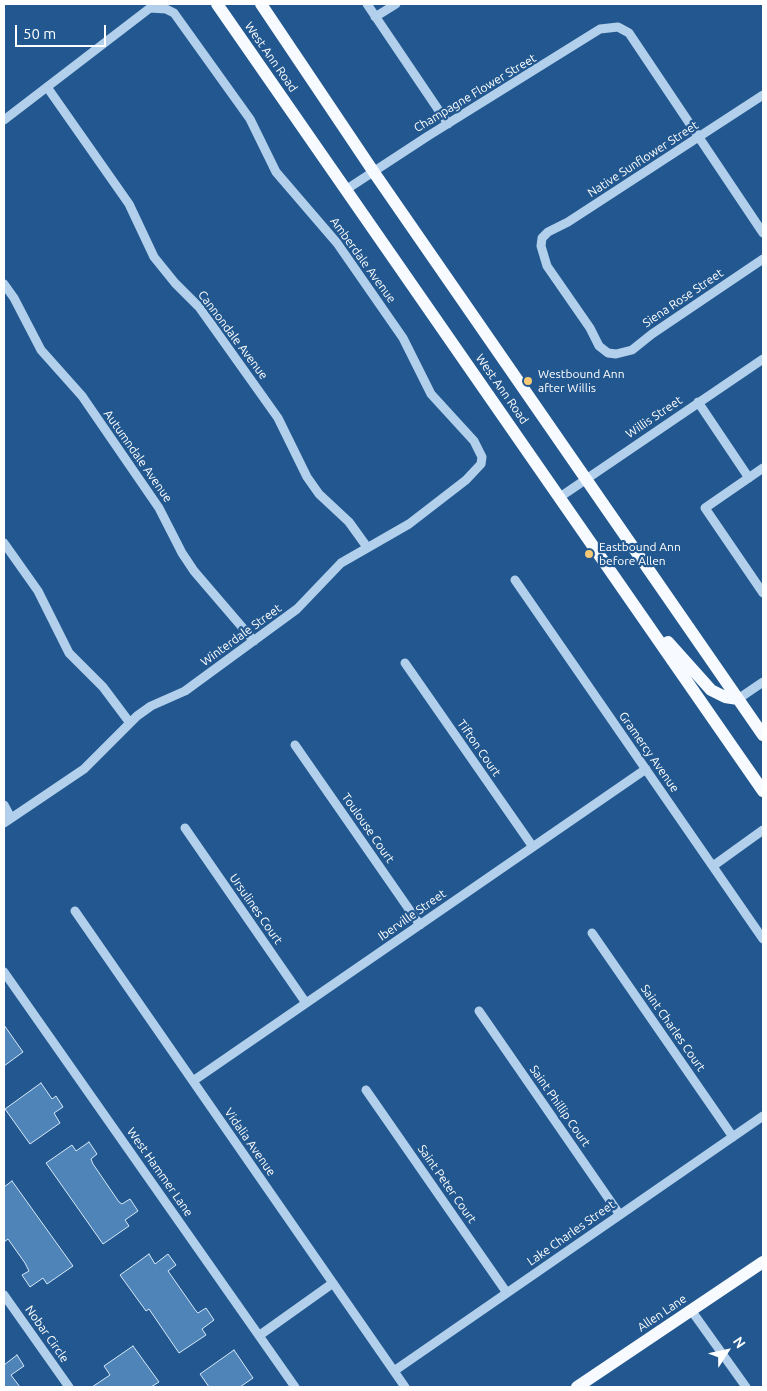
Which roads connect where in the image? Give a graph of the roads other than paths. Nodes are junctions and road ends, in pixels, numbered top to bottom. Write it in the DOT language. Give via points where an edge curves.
graph roads {
  1 [pos="217,4"];
  2 [pos="261,4"];
  3 [pos="367,4"];
  4 [pos="396,4"];
  5 [pos="375,17"];
  6 [pos="47,88"];
  7 [pos="763,95"];
  8 [pos="4,120"];
  9 [pos="448,124"];
  10 [pos="699,138"];
  11 [pos="374,171"];
  12 [pos="347,189"];
  13 [pos="763,233"];
  14 [pos="763,259"];
  15 [pos="4,284"];
  16 [pos="616,354"];
  17 [pos="763,359"];
  18 [pos="698,402"];
  19 [pos="482,457"];
  20 [pos="763,468"];
  21 [pos="749,478"];
  22 [pos="586,479"];
  23 [pos="560,497"];
  24 [pos="4,543"];
  25 [pos="367,548"];
  26 [pos="515,580"];
  27 [pos="763,593"];
  28 [pos="636,607"];
  29 [pos="254,641"];
  30 [pos="405,662"];
  31 [pos="763,682"];
  32 [pos="738,699"];
  33 [pos="130,723"];
  34 [pos="763,735"];
  35 [pos="295,745"];
  36 [pos="646,769"];
  37 [pos="763,791"];
  38 [pos="4,805"];
  39 [pos="8,820"];
  40 [pos="185,828"];
  41 [pos="763,830"];
  42 [pos="533,847"];
  43 [pos="713,866"];
  44 [pos="75,911"];
  45 [pos="420,925"];
  46 [pos="592,933"];
  47 [pos="763,939"];
  48 [pos="4,972"];
  49 [pos="306,1003"];
  50 [pos="479,1011"];
  51 [pos="193,1081"];
  52 [pos="366,1090"];
  53 [pos="763,1116"];
  54 [pos="733,1137"];
  55 [pos="620,1215"];
  56 [pos="763,1262"];
  57 [pos="333,1283"];
  58 [pos="507,1293"];
  59 [pos="4,1295"];
  60 [pos="691,1310"];
  61 [pos="260,1335"];
  62 [pos="394,1371"];
  63 [pos="69,1387"];
  64 [pos="295,1387"];
  65 [pos="405,1387"];
  66 [pos="577,1387"];
  67 [pos="746,1387"];
  1 -- 12 [label="main road, West Ann Road"];
  2 -- 11 [label="main road, West Ann Road"];
  3 -- 5 [label="street"];
  4 -- 5 [label="street"];
  5 -- 9 [label="street"];
  6 -- 8 [label="street"];
  6 -- 19 [label="street, Amberdale Avenue" via="150,8 174,13 250,119 276,172 338,243 403,338 431,394 474,440"];
  6 -- 25 [label="street, Cannondale Avenue" via="129,204 159,263 199,307 278,418 311,482 349,522"];
  7 -- 10 [label="street, Native Sunflower Street"];
  9 -- 10 [label="street, Champagne Flower Street" via="600,29 618,27 629,34"];
  9 -- 11 [label="street, Champagne Flower Street"];
  10 -- 13 [label="street"];
  10 -- 16 [label="street, Native Sunflower Street" via="542,238 547,266 599,346 608,353"];
  11 -- 12 [label="street, Champagne Flower Street"];
  11 -- 22 [label="main road, West Ann Road"];
  12 -- 23 [label="main road, West Ann Road"];
  14 -- 16 [label="street, Siena Rose Street" via="632,350"];
  15 -- 29 [label="street, Autumndale Avenue" via="41,350 82,396 160,508 186,559"];
  17 -- 18 [label="street, Willis Street"];
  18 -- 21 [label="street"];
  18 -- 22 [label="street, Willis Street"];
  19 -- 25 [label="street, Winterdale Street" via="481,464 466,480 409,524"];
  20 -- 21 [label="street"];
  21 -- 27 [label="street" via="704,508"];
  22 -- 23 [label="street, Willis Street"];
  22 -- 32 [label="main road, West Ann Road"];
  23 -- 28 [label="main road, West Ann Road"];
  24 -- 33 [label="street" via="38,591 70,653 103,687"];
  25 -- 29 [label="street, Winterdale Street" via="341,563 297,609"];
  26 -- 36 [label="street, Gramercy Avenue"];
  28 -- 32 [label="main road" via="711,690"];
  28 -- 37 [label="main road, West Ann Road"];
  29 -- 33 [label="street, Winterdale Street" via="185,691 151,706"];
  30 -- 42 [label="street, Tifton Court"];
  31 -- 32 [label="street"];
  32 -- 34 [label="main road, West Ann Road"];
  33 -- 39 [label="street, Winterdale Street" via="84,769"];
  35 -- 45 [label="street, Toulouse Court"];
  36 -- 42 [label="street, Iberville Street"];
  36 -- 43 [label="street, Gramercy Avenue"];
  38 -- 39 [label="street"];
  40 -- 49 [label="street, Ursulines Court"];
  41 -- 43 [label="street"];
  42 -- 45 [label="street, Iberville Street"];
  43 -- 47 [label="street, Gramercy Avenue"];
  44 -- 51 [label="street, Vidalia Avenue"];
  45 -- 49 [label="street, Iberville Street"];
  46 -- 54 [label="street, Saint Charles Court"];
  48 -- 61 [label="street, West Hammer Lane"];
  49 -- 51 [label="street, Iberville Street"];
  50 -- 55 [label="street, Saint Phillip Court"];
  51 -- 57 [label="street, Vidalia Avenue"];
  52 -- 58 [label="street, Saint Peter Court"];
  53 -- 54 [label="street, Lake Charles Street"];
  54 -- 55 [label="street, Lake Charles Street"];
  55 -- 58 [label="street, Lake Charles Street"];
  56 -- 60 [label="main road, Allen Lane"];
  57 -- 61 [label="street"];
  57 -- 62 [label="street, Vidalia Avenue"];
  58 -- 62 [label="street, Lake Charles Street"];
  59 -- 63 [label="street, Nobar Circle"];
  60 -- 66 [label="main road, Allen Lane"];
  60 -- 67 [label="street"];
  61 -- 64 [label="street, West Hammer Lane"];
  62 -- 65 [label="street, Vidalia Avenue"];
}
